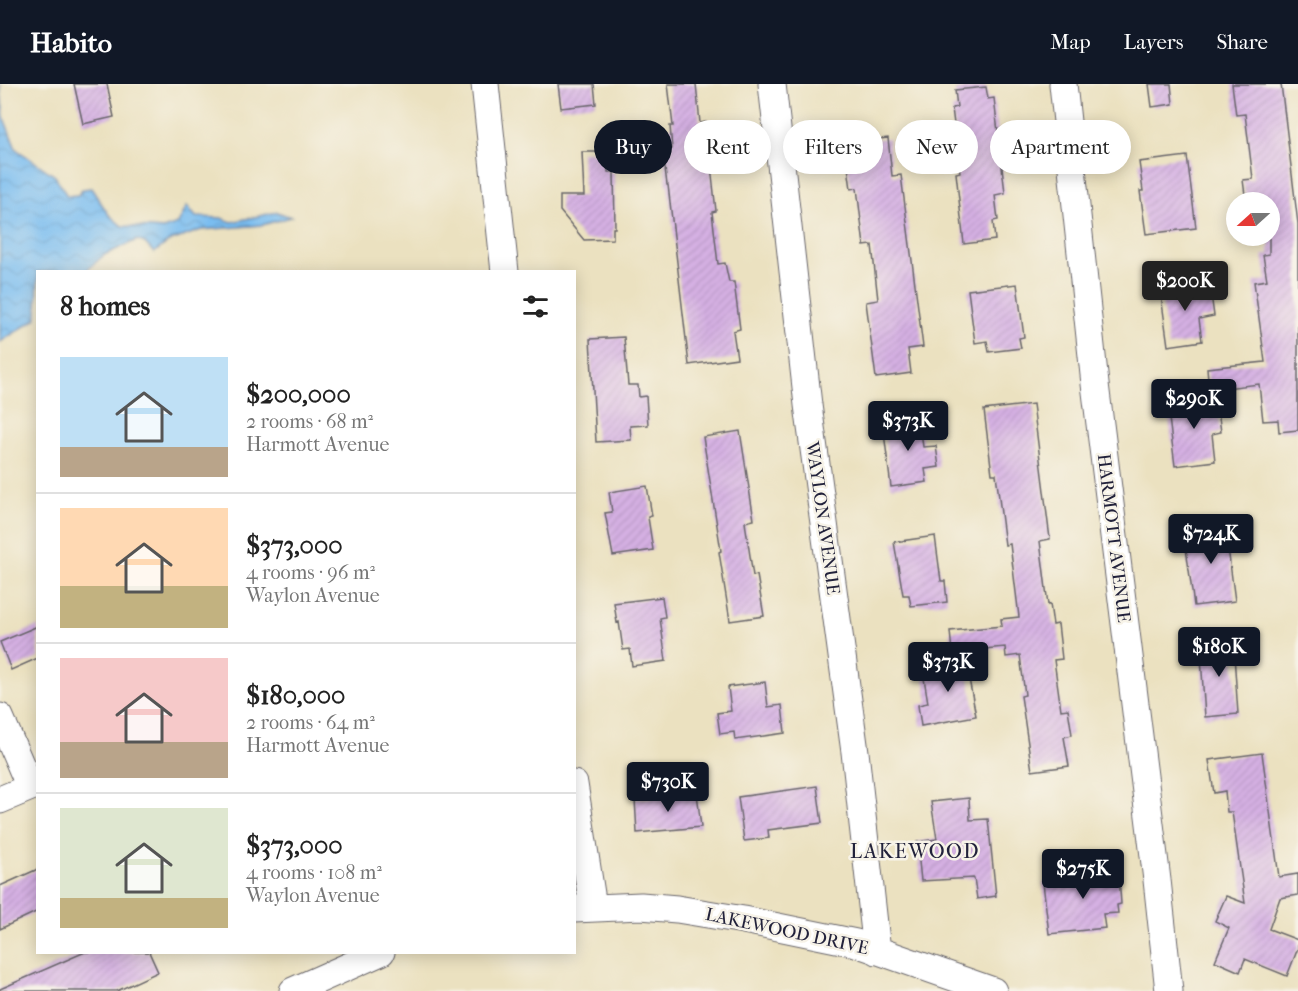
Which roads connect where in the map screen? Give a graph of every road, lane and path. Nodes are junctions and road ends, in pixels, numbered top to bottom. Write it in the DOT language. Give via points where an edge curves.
graph roads {
  1 [pos="485,84"];
  2 [pos="772,84"];
  3 [pos="1063,84"];
  4 [pos="505,270"];
  5 [pos="0,717"];
  6 [pos="34,785"];
  7 [pos="0,800"];
  8 [pos="576,809"];
  9 [pos="584,908"];
  10 [pos="877,951"];
  11 [pos="376,954"];
  12 [pos="293,991"];
  13 [pos="993,991"];
  14 [pos="1168,991"];
  1 -- 4 [label="street"];
  2 -- 10 [label="street, WAYLON AVENUE"];
  3 -- 14 [label="street, HARMOTT AVENUE"];
  5 -- 6 [label="street"];
  6 -- 7 [label="street"];
  8 -- 9 [label="street"];
  9 -- 10 [label="street, LAKEWOOD DRIVE" via="677,909 856,943"];
  10 -- 13 [label="street, LAKEWOOD DRIVE"];
  11 -- 12 [label="street"];
}
